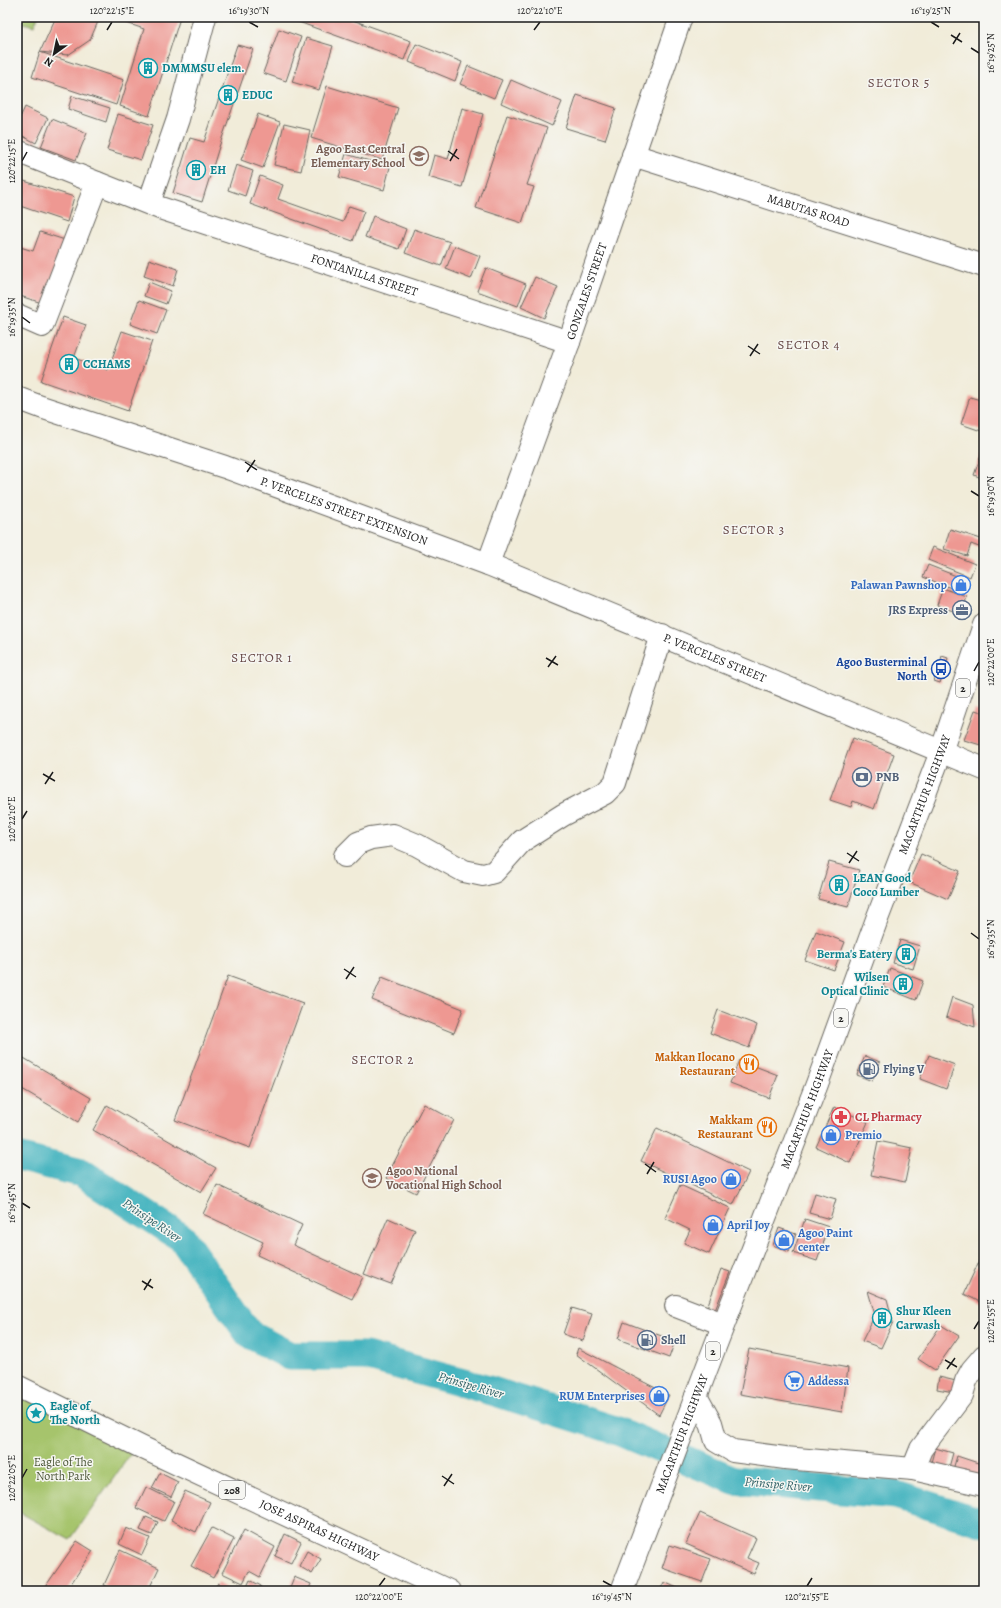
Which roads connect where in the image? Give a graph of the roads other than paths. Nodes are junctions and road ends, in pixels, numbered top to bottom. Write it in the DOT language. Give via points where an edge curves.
graph roads {
  1 [pos="205,17"];
  2 [pos="682,17"];
  3 [pos="17,151"];
  4 [pos="633,155"];
  5 [pos="97,183"];
  6 [pos="154,205"];
  7 [pos="984,266"];
  8 [pos="17,315"];
  9 [pos="569,342"];
  10 [pos="17,398"];
  11 [pos="488,564"];
  12 [pos="984,625"];
  13 [pos="662,635"];
  14 [pos="941,752"];
  15 [pos="984,769"];
  16 [pos="344,856"];
  17 [pos="676,1306"];
  18 [pos="723,1324"];
  19 [pos="984,1356"];
  20 [pos="17,1386"];
  21 [pos="696,1396"];
  22 [pos="913,1469"];
  23 [pos="984,1485"];
  24 [pos="635,1557"];
  25 [pos="449,1591"];
  26 [pos="606,1591"];
  27 [pos="622,1591"];
  1 -- 6 [label="main road"];
  2 -- 4 [label="main road, GONZALES STREET"];
  3 -- 5 [label="main road, FONTANILLA STREET"];
  4 -- 7 [label="main road, MABUTAS ROAD"];
  4 -- 9 [label="main road, GONZALES STREET"];
  5 -- 6 [label="main road, FONTANILLA STREET"];
  5 -- 8 [label="main road" via="42,326"];
  6 -- 9 [label="main road, FONTANILLA STREET"];
  9 -- 11 [label="main road, GONZALES STREET"];
  10 -- 11 [label="main road, P. VERCELES STREET EXTENSION" via="225,467"];
  11 -- 13 [label="main road, P. VERCELES STREET"];
  12 -- 14 [label="main road, MACARTHUR HIGHWAY / 2"];
  13 -- 14 [label="main road, P. VERCELES STREET"];
  13 -- 16 [label="main road" via="614,784 605,793 522,841 494,872 483,875 464,871 417,845 393,836 371,838 358,843"];
  14 -- 15 [label="main road, P. VERCELES STREET"];
  14 -- 18 [label="main road, MACARTHUR HIGHWAY / 2" via="817,1084"];
  17 -- 18 [label="main road"];
  18 -- 21 [label="main road, MACARTHUR HIGHWAY / 2"];
  19 -- 22 [label="main road" via="972,1370 962,1395 921,1449"];
  20 -- 25 [label="main road, JOSE ASPIRAS HIGHWAY / 208"];
  21 -- 22 [label="main road" via="711,1423 716,1441 732,1451"];
  21 -- 24 [label="main road, MACARTHUR HIGHWAY / 2"];
  22 -- 23 [label="main road"];
  24 -- 26 [label="main road" via="615,1584"];
  24 -- 27 [label="main road, MACARTHUR HIGHWAY / 2"];
}
